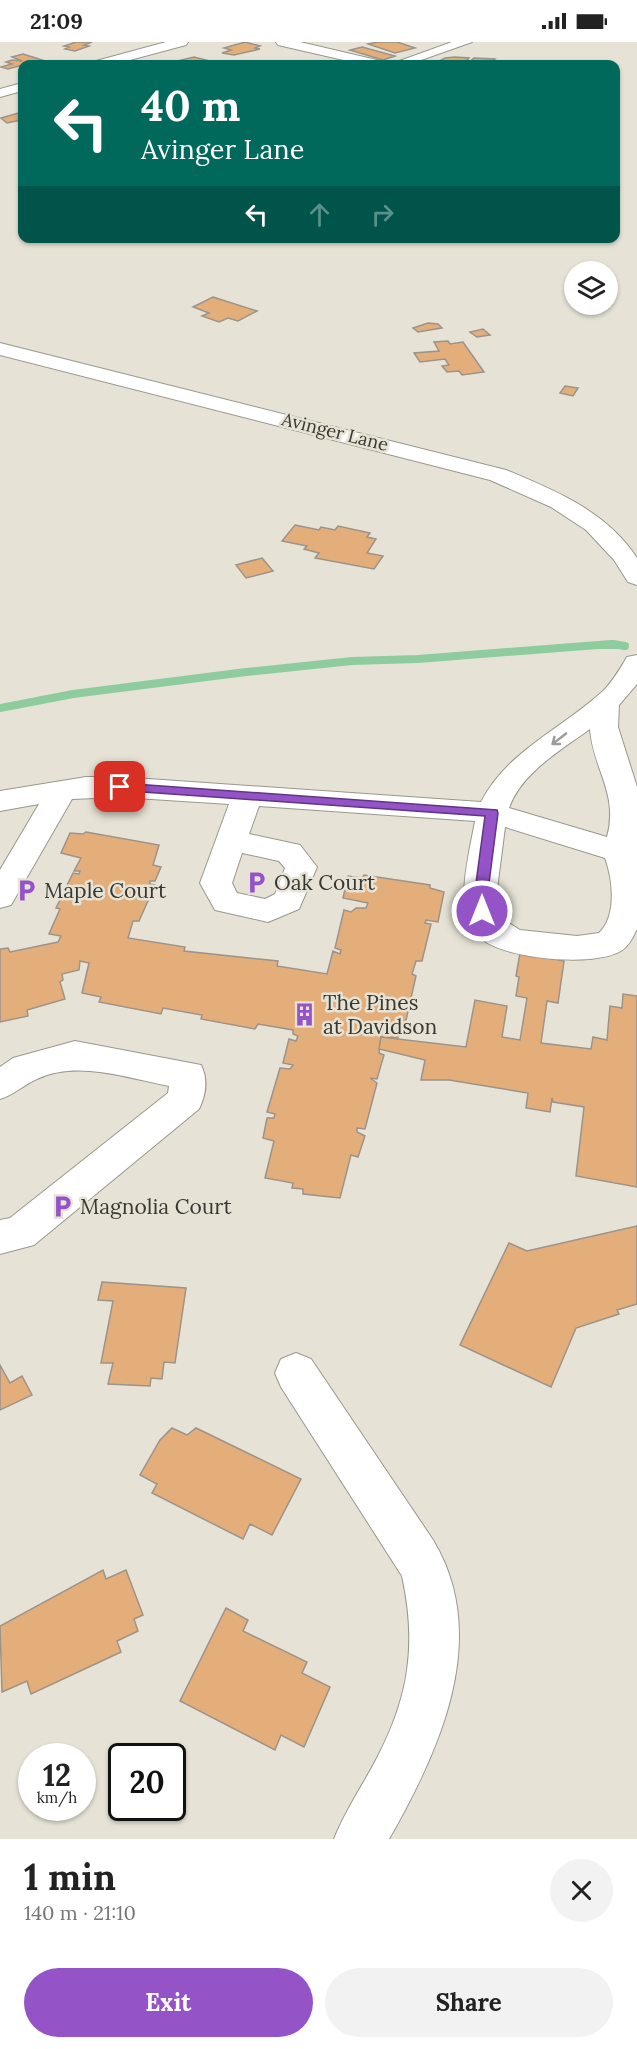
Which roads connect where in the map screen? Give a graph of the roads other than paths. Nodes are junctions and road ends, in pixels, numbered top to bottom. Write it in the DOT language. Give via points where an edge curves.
graph roads {
  1 [pos="181,42"];
  2 [pos="283,42"];
  3 [pos="465,42"];
  4 [pos="116,60"];
  5 [pos="359,60"];
  6 [pos="410,60"];
  7 [pos="18,88"];
  8 [pos="0,93"];
  9 [pos="0,350"];
  10 [pos="637,577"];
  11 [pos="637,663"];
  12 [pos="605,703"];
  13 [pos="626,760"];
  14 [pos="62,790"];
  15 [pos="248,794"];
  16 [pos="0,801"];
  17 [pos="492,813"];
  18 [pos="232,841"];
  19 [pos="630,857"];
  20 [pos="0,897"];
  21 [pos="0,1085"];
  22 [pos="0,1237"];
  23 [pos="296,1373"];
  24 [pos="360,1839"];
  1 -- 4 [label="street"];
  2 -- 5 [label="street"];
  3 -- 6 [label="street"];
  7 -- 8 [label="street"];
  9 -- 10 [label="street, Avinger Lane" via="498,475 542,492 600,528 625,556"];
  11 -- 12 [label="street"];
  12 -- 13 [label="street" via="605,738"];
  12 -- 17 [label="street, one-way" via="518,774 498,797"];
  13 -- 19 [label="street" via="633,808"];
  14 -- 15 [label="street" via="120,787"];
  14 -- 16 [label="street"];
  14 -- 20 [label="street"];
  15 -- 17 [label="street"];
  15 -- 18 [label="street"];
  17 -- 19 [label="street"];
  17 -- 19 [label="street" via="482,911 489,926 514,941 588,948 598,947 620,934 625,922"];
  21 -- 22 [label="street" via="26,1068 75,1055 188,1075 186,1099 20,1233"];
  23 -- 24 [label="street" via="424,1571 436,1620 430,1686 418,1732 402,1769"];
}
